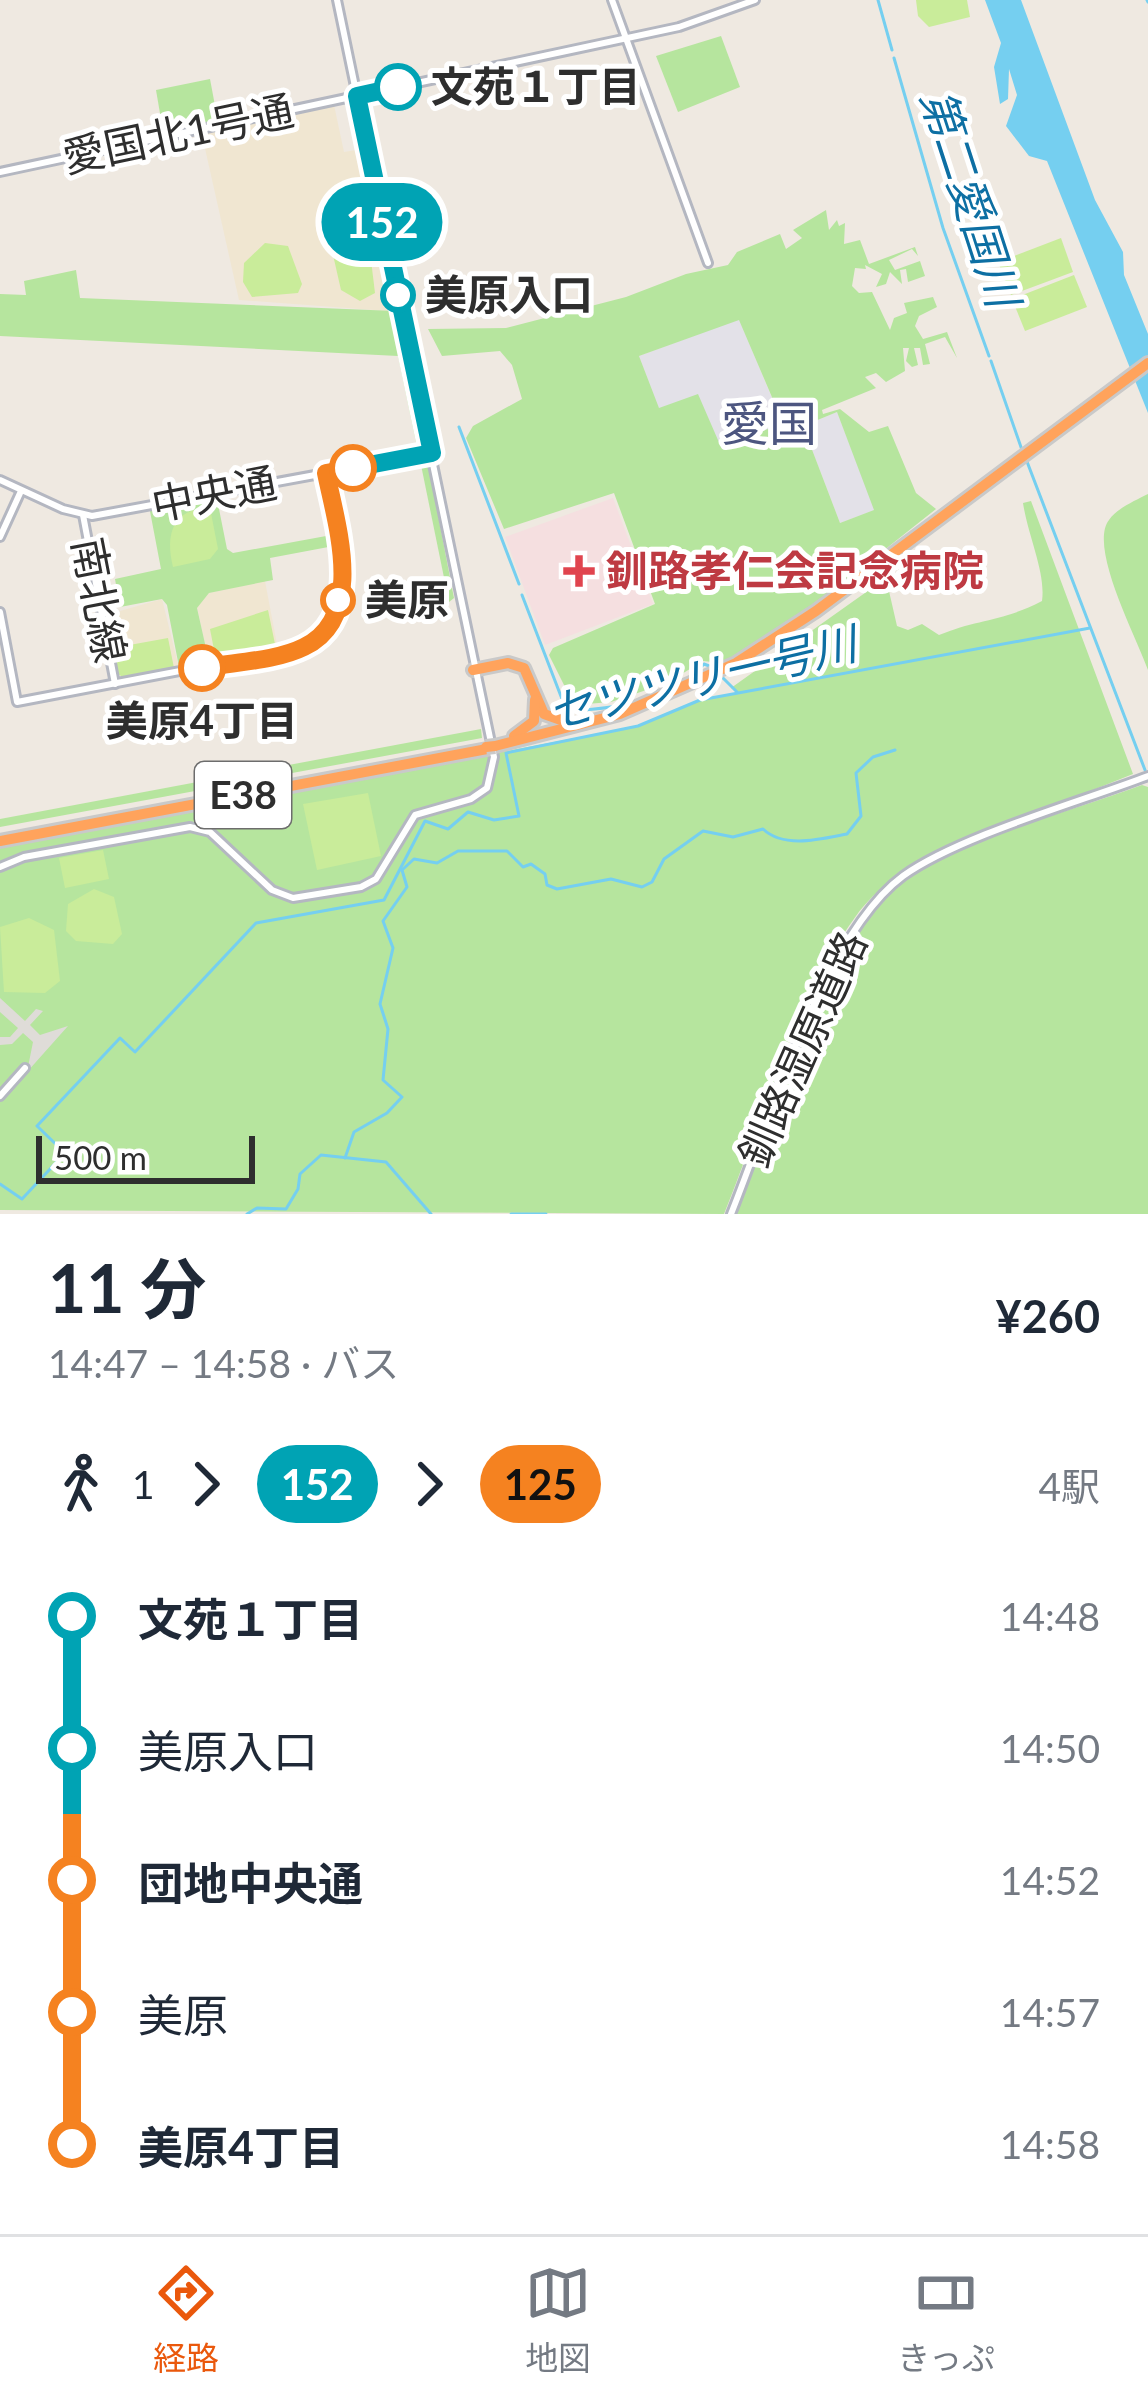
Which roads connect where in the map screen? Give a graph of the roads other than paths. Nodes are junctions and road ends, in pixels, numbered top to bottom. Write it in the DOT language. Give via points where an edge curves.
graph roads {
  1 [pos="337,0"];
  2 [pos="612,0"];
  3 [pos="755,0"];
  4 [pos="623,38"];
  5 [pos="357,96"];
  6 [pos="0,172"];
  7 [pos="708,263"];
  8 [pos="1148,365"];
  9 [pos="431,454"];
  10 [pos="1017,463"];
  11 [pos="326,473"];
  12 [pos="0,480"];
  13 [pos="21,490"];
  14 [pos="83,515"];
  15 [pos="0,537"];
  16 [pos="0,612"];
  17 [pos="475,669"];
  18 [pos="115,684"];
  19 [pos="620,714"];
  20 [pos="490,746"];
  21 [pos="1148,776"];
  22 [pos="0,840"];
  23 [pos="0,867"];
  24 [pos="26,1068"];
  25 [pos="0,1096"];
  26 [pos="731,1214"];
  1 -- 5 [label="street"];
  2 -- 4 [label="street"];
  3 -- 4 [label="street, 愛国北1号通"];
  4 -- 5 [label="street, 愛国北1号通"];
  4 -- 7 [label="street"];
  5 -- 6 [label="street, 愛国北1号通"];
  5 -- 9 [label="street"];
  8 -- 10 [label="highway, E38"];
  9 -- 11 [label="street, 中央通"];
  9 -- 17 [label="street"];
  10 -- 19 [label="highway, E38" via="763,647"];
  10 -- 20 [label="highway, E38" via="791,633 710,681 621,718"];
  11 -- 14 [label="street, 中央通"];
  11 -- 18 [label="street" via="343,571 321,635 296,650"];
  12 -- 13 [label="street"];
  13 -- 14 [label="street"];
  13 -- 15 [label="street"];
  14 -- 18 [label="street, 南北線"];
  16 -- 18 [label="street" via="17,702"];
  17 -- 19 [label="highway" via="508,662 524,668 544,714 562,724"];
  17 -- 20 [label="highway" via="513,666 532,684 531,726"];
  17 -- 23 [label="street" via="494,764 487,788 415,815 386,869 361,886 282,896 210,832 190,826"];
  19 -- 20 [label="highway, E38"];
  20 -- 22 [label="highway, E38"];
  20 -- 22 [label="highway, E38"];
  21 -- 26 [label="street, 釧路湿原道路" via="937,857 869,908 835,959"];
  24 -- 25 [label="street"];
}
